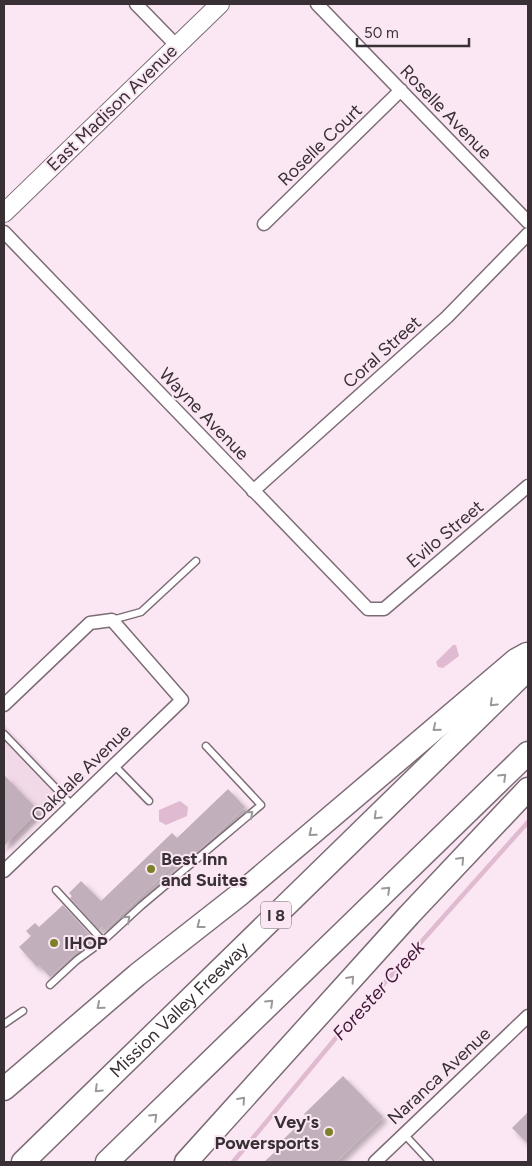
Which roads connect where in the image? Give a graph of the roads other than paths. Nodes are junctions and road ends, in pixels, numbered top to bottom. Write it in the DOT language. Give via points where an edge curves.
graph roads {
  1 [pos="136,4"];
  2 [pos="220,4"];
  3 [pos="317,4"];
  4 [pos="176,46"];
  5 [pos="401,90"];
  6 [pos="4,213"];
  7 [pos="528,222"];
  8 [pos="264,224"];
  9 [pos="4,232"];
  10 [pos="528,234"];
  11 [pos="528,486"];
  12 [pos="253,491"];
  13 [pos="196,561"];
  14 [pos="384,609"];
  15 [pos="112,620"];
  16 [pos="528,654"];
  17 [pos="528,669"];
  18 [pos="4,705"];
  19 [pos="4,734"];
  20 [pos="206,746"];
  21 [pos="528,753"];
  22 [pos="114,765"];
  23 [pos="528,789"];
  24 [pos="149,801"];
  25 [pos="72,805"];
  26 [pos="4,871"];
  27 [pos="56,890"];
  28 [pos="104,941"];
  29 [pos="50,985"];
  30 [pos="23,1011"];
  31 [pos="528,1016"];
  32 [pos="4,1024"];
  33 [pos="4,1089"];
  34 [pos="404,1134"];
  35 [pos="23,1162"];
  36 [pos="107,1162"];
  37 [pos="186,1162"];
  38 [pos="375,1162"];
  39 [pos="430,1162"];
  1 -- 4 [label="street"];
  2 -- 4 [label="street, East Madison Avenue"];
  3 -- 5 [label="street, Roselle Avenue"];
  4 -- 6 [label="street, East Madison Avenue"];
  5 -- 7 [label="street, Roselle Avenue"];
  5 -- 8 [label="street, Roselle Court"];
  9 -- 12 [label="street, Wayne Avenue"];
  10 -- 12 [label="street, Coral Street" via="447,317"];
  11 -- 14 [label="street, Evilo Street"];
  12 -- 14 [label="street, Wayne Avenue" via="368,609"];
  13 -- 15 [label="lane" via="142,612"];
  15 -- 18 [label="street" via="90,623"];
  15 -- 22 [label="street, Oakdale Avenue" via="182,700"];
  16 -- 33 [label="highway, one-way" via="516,660"];
  17 -- 35 [label="highway, Mission Valley Freeway / I 8, one-way"];
  19 -- 25 [label="lane"];
  28 -- 20 [label="lane, one-way" via="261,805"];
  36 -- 21 [label="highway, one-way"];
  22 -- 24 [label="lane"];
  22 -- 25 [label="street, Oakdale Avenue"];
  37 -- 23 [label="highway, one-way"];
  25 -- 26 [label="street, Oakdale Avenue"];
  27 -- 28 [label="lane"];
  28 -- 29 [label="lane"];
  30 -- 32 [label="lane"];
  31 -- 34 [label="street, Naranca Avenue"];
  34 -- 38 [label="street, Naranca Avenue"];
  34 -- 39 [label="lane"];
}
